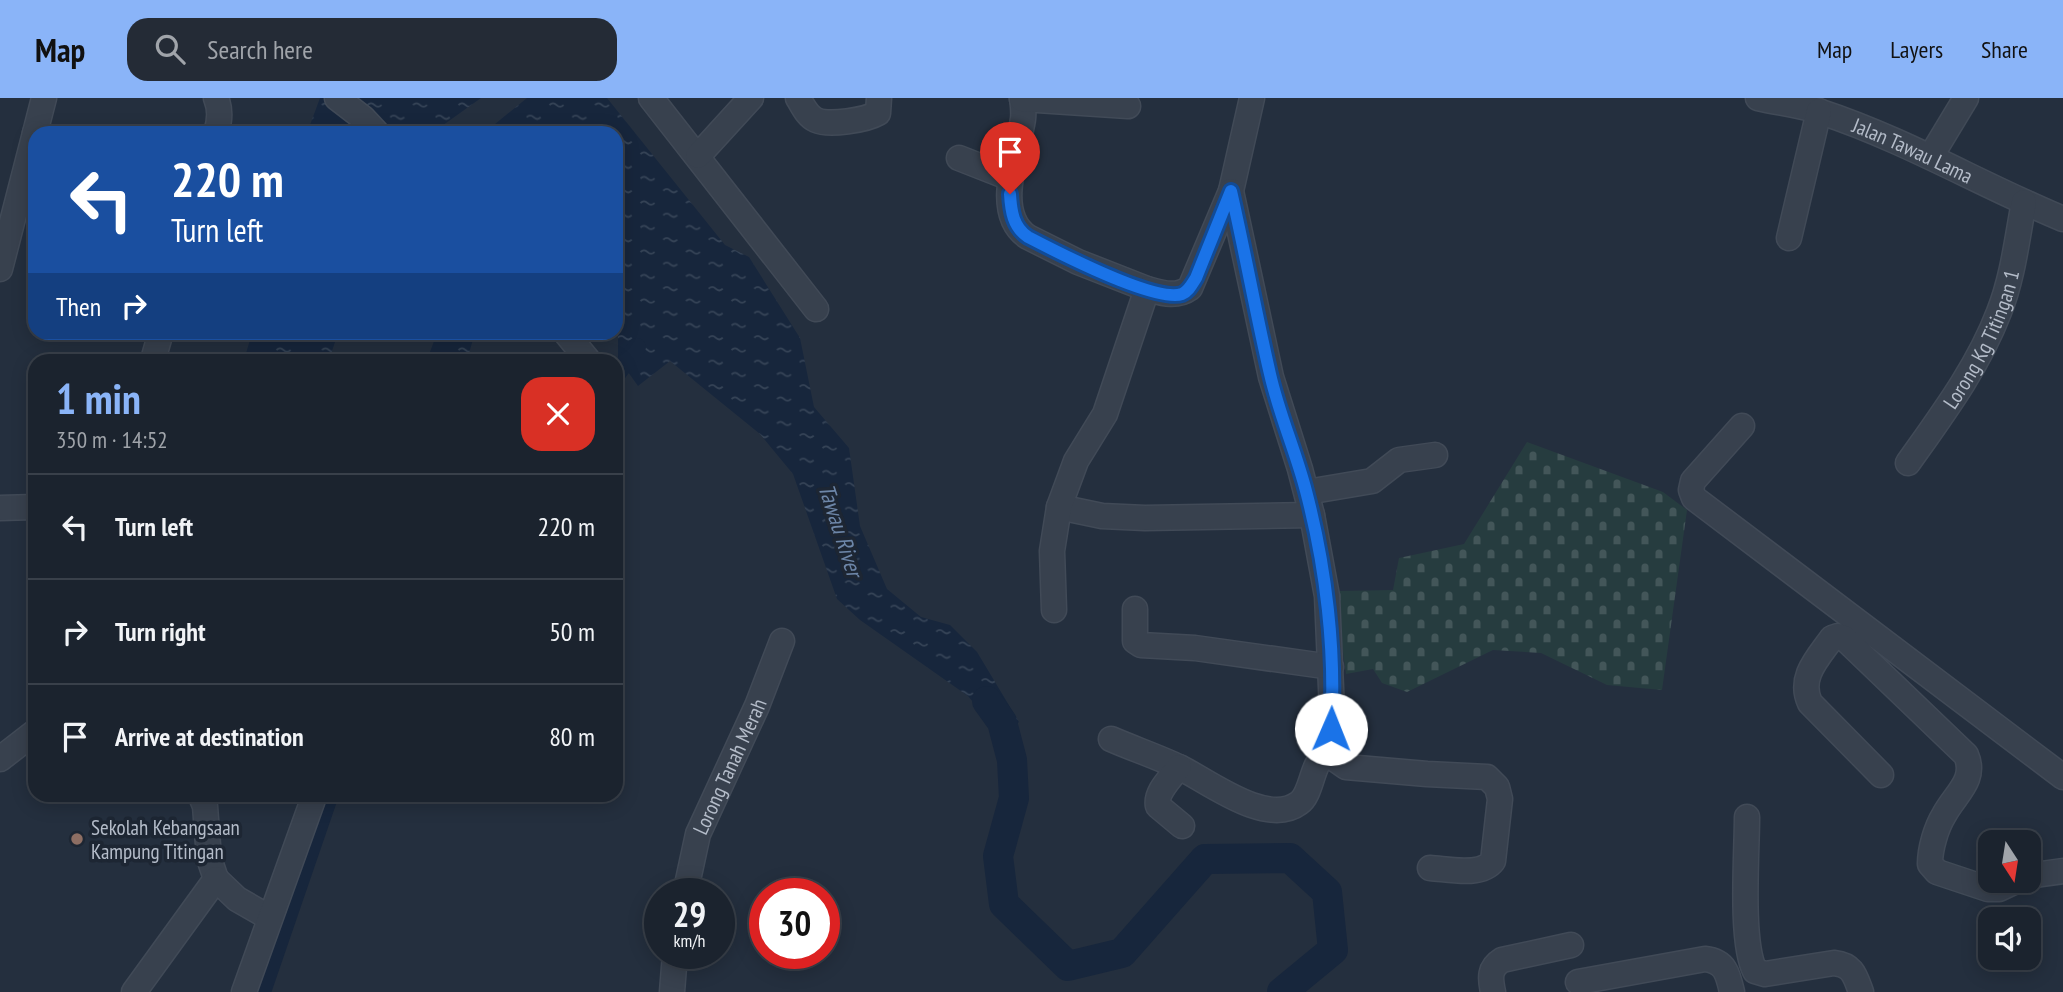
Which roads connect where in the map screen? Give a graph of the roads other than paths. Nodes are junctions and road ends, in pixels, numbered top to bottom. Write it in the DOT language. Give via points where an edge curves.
graph roads {
  1 [pos="44,98"];
  2 [pos="216,98"];
  3 [pos="337,98"];
  4 [pos="651,98"];
  5 [pos="751,98"];
  6 [pos="798,98"];
  7 [pos="879,98"];
  8 [pos="1252,98"];
  9 [pos="1758,98"];
  10 [pos="1966,98"];
  11 [pos="1022,99"];
  12 [pos="1128,106"];
  13 [pos="1819,111"];
  14 [pos="37,126"];
  15 [pos="218,126"];
  16 [pos="370,126"];
  17 [pos="698,156"];
  18 [pos="1931,156"];
  19 [pos="958,158"];
  20 [pos="28,160"];
  21 [pos="1010,178"];
  22 [pos="1231,191"];
  23 [pos="2024,202"];
  24 [pos="2063,219"];
  25 [pos="1789,238"];
  26 [pos="0,269"];
  27 [pos="1147,289"];
  28 [pos="816,309"];
  29 [pos="572,340"];
  30 [pos="583,354"];
  31 [pos="1742,426"];
  32 [pos="1434,455"];
  33 [pos="1908,463"];
  34 [pos="1309,504"];
  35 [pos="28,507"];
  36 [pos="1059,507"];
  37 [pos="0,508"];
  38 [pos="1135,609"];
  39 [pos="1054,610"];
  40 [pos="782,641"];
  41 [pos="1331,667"];
  42 [pos="28,737"];
  43 [pos="1111,739"];
  44 [pos="1330,748"];
  45 [pos="0,759"];
  46 [pos="1179,767"];
  47 [pos="1881,775"];
  48 [pos="2063,777"];
  49 [pos="208,802"];
  50 [pos="312,802"];
  51 [pos="1747,817"];
  52 [pos="1182,825"];
  53 [pos="1430,868"];
  54 [pos="2063,871"];
  55 [pos="2041,874"];
  56 [pos="688,878"];
  57 [pos="216,879"];
  58 [pos="1978,886"];
  59 [pos="270,918"];
  60 [pos="674,969"];
  61 [pos="1580,987"];
  62 [pos="134,992"];
  63 [pos="244,992"];
  64 [pos="672,992"];
  65 [pos="1493,992"];
  66 [pos="1732,992"];
  67 [pos="1861,992"];
  1 -- 14 [label="street"];
  2 -- 15 [label="street"];
  3 -- 16 [label="street"];
  4 -- 17 [label="street"];
  5 -- 17 [label="street"];
  6 -- 7 [label="street" via="807,113 827,122 869,118 878,113"];
  8 -- 22 [label="street"];
  9 -- 13 [label="street, Jalan Tawau Lama"];
  10 -- 18 [label="street"];
  11 -- 12 [label="street"];
  11 -- 21 [label="street" via="1023,120"];
  13 -- 18 [label="street, Jalan Tawau Lama"];
  13 -- 25 [label="street"];
  17 -- 28 [label="street"];
  18 -- 23 [label="street, Jalan Tawau Lama"];
  19 -- 21 [label="street"];
  20 -- 26 [label="street"];
  21 -- 27 [label="street" via="1012,216 1021,232 1078,262"];
  22 -- 27 [label="street" via="1190,288 1170,295"];
  22 -- 34 [label="street" via="1270,377"];
  23 -- 24 [label="street, Jalan Tawau Lama"];
  23 -- 33 [label="street, Lorong Kg Titingan 1" via="2012,271 1999,312 1971,369"];
  27 -- 36 [label="street" via="1105,414 1076,461"];
  29 -- 30 [label="street"];
  31 -- 48 [label="street" via="1693,481 1694,498"];
  32 -- 34 [label="street" via="1399,460 1372,481"];
  34 -- 36 [label="street" via="1145,518"];
  34 -- 41 [label="street" via="1326,596"];
  35 -- 37 [label="street"];
  36 -- 39 [label="street" via="1052,551"];
  38 -- 41 [label="street" via="1135,642 1141,645"];
  40 -- 56 [label="street, Lorong Tanah Merah" via="698,834"];
  41 -- 44 [label="street"];
  42 -- 45 [label="street"];
  43 -- 46 [label="street"];
  44 -- 46 [label="street" via="1303,801 1292,808 1250,805"];
  44 -- 53 [label="street" via="1346,767 1487,776 1497,787 1500,799 1493,861 1479,870"];
  46 -- 52 [label="street" via="1157,802"];
  47 -- 58 [label="street" via="1805,693 1810,669 1838,636 1966,755 1969,778 1942,817 1930,864 1937,872"];
  49 -- 57 [label="street" via="209,858"];
  50 -- 59 [label="street"];
  51 -- 67 [label="street" via="1747,925 1755,971 1765,974 1846,964 1854,971"];
  54 -- 55 [label="street"];
  57 -- 59 [label="street" via="237,899"];
  57 -- 62 [label="street"];
  59 -- 63 [label="street"];
  60 -- 64 [label="street"];
  61 -- 65 [label="street" via="1569,937 1496,963 1491,976"];
  61 -- 66 [label="street" via="1705,959 1726,969"];
}
